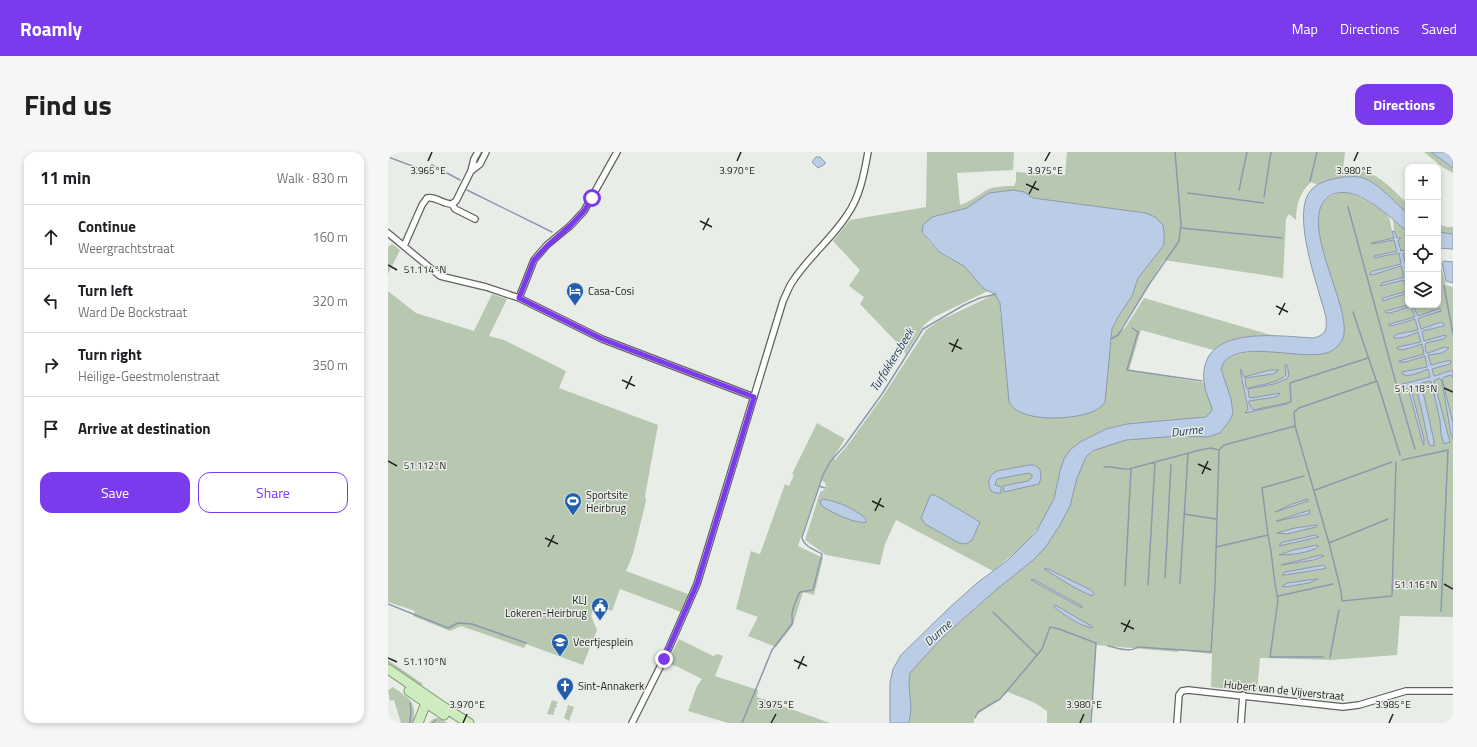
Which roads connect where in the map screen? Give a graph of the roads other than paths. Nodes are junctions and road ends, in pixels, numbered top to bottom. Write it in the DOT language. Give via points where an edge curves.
graph roads {
  1 [pos="478,152"];
  2 [pos="486,152"];
  3 [pos="617,152"];
  4 [pos="868,152"];
  5 [pos="471,171"];
  6 [pos="452,204"];
  7 [pos="475,219"];
  8 [pos="388,233"];
  9 [pos="404,246"];
  10 [pos="519,298"];
  11 [pos="754,397"];
  12 [pos="388,669"];
  13 [pos="388,676"];
  14 [pos="1453,691"];
  15 [pos="1243,695"];
  16 [pos="430,702"];
  17 [pos="418,723"];
  18 [pos="424,723"];
  19 [pos="457,723"];
  20 [pos="469,723"];
  21 [pos="632,723"];
  22 [pos="1177,723"];
  23 [pos="1241,723"];
  1 -- 5 [label="street"];
  2 -- 5 [label="street" via="480,164"];
  3 -- 10 [label="street" via="584,211 534,260"];
  4 -- 11 [label="street" via="857,197 848,215 799,273 783,301"];
  5 -- 6 [label="street"];
  6 -- 7 [label="street" via="455,209"];
  6 -- 9 [label="street" via="432,197 426,198"];
  8 -- 9 [label="street"];
  9 -- 10 [label="street" via="440,276"];
  10 -- 11 [label="street" via="602,339"];
  11 -- 21 [label="street" via="697,584"];
  12 -- 16 [label="main road"];
  13 -- 16 [label="main road"];
  14 -- 15 [label="street, Hubert van de Vijverstraat" via="1406,690 1359,705 1343,707"];
  15 -- 22 [label="street, Hubert van de Vijverstraat" via="1182,691 1179,695"];
  15 -- 23 [label="street"];
  16 -- 17 [label="main road"];
  16 -- 18 [label="main road"];
  16 -- 19 [label="main road"];
  16 -- 20 [label="main road"];
}
